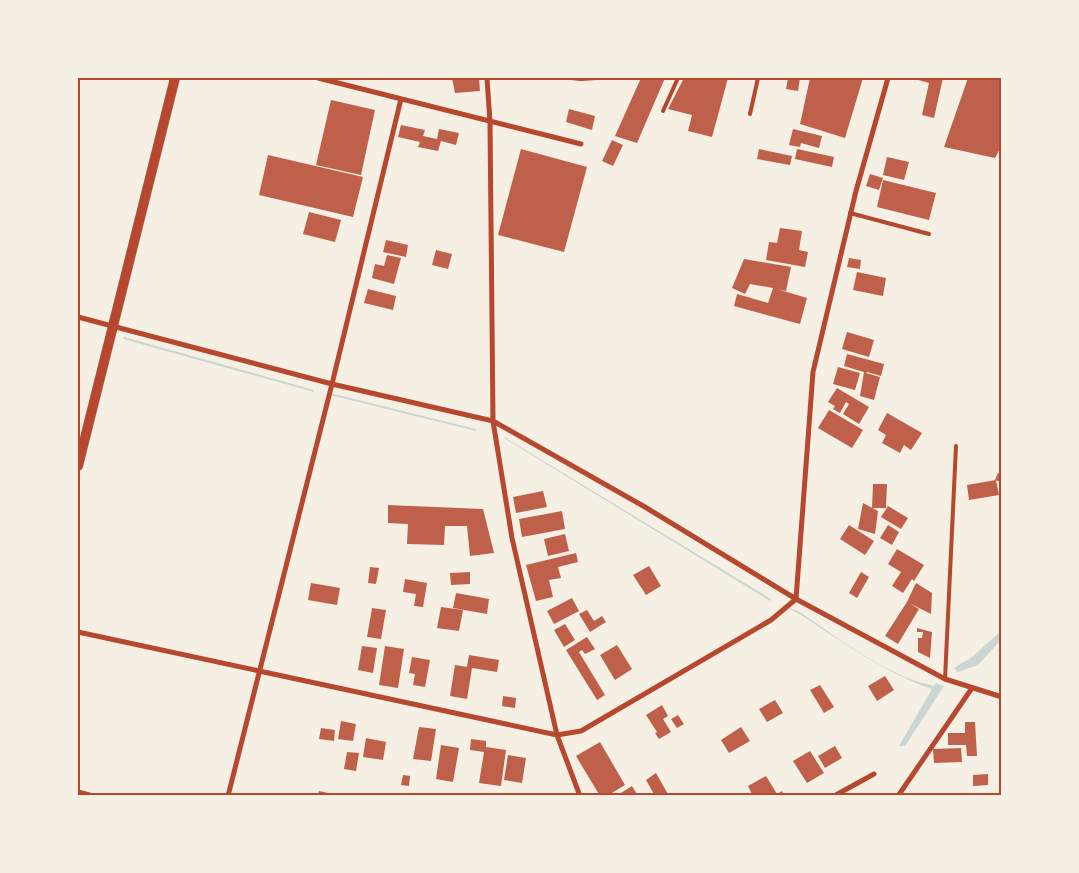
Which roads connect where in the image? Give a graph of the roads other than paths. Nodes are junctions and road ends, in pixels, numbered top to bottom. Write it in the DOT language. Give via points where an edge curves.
graph roads {
  1 [pos="175,78"];
  2 [pos="318,78"];
  3 [pos="487,78"];
  4 [pos="571,78"];
  5 [pos="597,78"];
  6 [pos="678,78"];
  7 [pos="758,78"];
  8 [pos="888,78"];
  9 [pos="401,99"];
  10 [pos="663,111"];
  11 [pos="750,114"];
  12 [pos="490,122"];
  13 [pos="581,144"];
  14 [pos="850,213"];
  15 [pos="929,234"];
  16 [pos="78,317"];
  17 [pos="112,326"];
  18 [pos="332,384"];
  19 [pos="494,421"];
  20 [pos="956,446"];
  21 [pos="78,466"];
  22 [pos="796,599"];
  23 [pos="78,632"];
  24 [pos="259,670"];
  25 [pos="945,679"];
  26 [pos="972,688"];
  27 [pos="1002,697"];
  28 [pos="557,735"];
  29 [pos="874,774"];
  30 [pos="78,792"];
  31 [pos="93,796"];
  32 [pos="228,796"];
  33 [pos="580,796"];
  34 [pos="834,796"];
  35 [pos="898,796"];
  1 -- 17 [label="main road"];
  2 -- 9 [label="street"];
  3 -- 12 [label="street"];
  4 -- 5 [label="lane"];
  6 -- 10 [label="lane"];
  7 -- 11 [label="lane"];
  8 -- 14 [label="street"];
  9 -- 12 [label="street"];
  9 -- 18 [label="street"];
  12 -- 13 [label="street"];
  12 -- 19 [label="street"];
  14 -- 15 [label="lane"];
  14 -- 22 [label="street" via="813,372"];
  16 -- 17 [label="street"];
  17 -- 18 [label="street"];
  17 -- 21 [label="main road"];
  18 -- 19 [label="street"];
  18 -- 24 [label="street"];
  19 -- 22 [label="street"];
  19 -- 28 [label="street" via="512,538"];
  20 -- 25 [label="lane"];
  22 -- 25 [label="street"];
  22 -- 28 [label="street" via="771,620 581,731"];
  23 -- 24 [label="street"];
  24 -- 28 [label="street"];
  24 -- 32 [label="street"];
  25 -- 26 [label="street"];
  26 -- 27 [label="street"];
  26 -- 35 [label="street"];
  28 -- 33 [label="street"];
  29 -- 34 [label="street"];
  30 -- 31 [label="street"];
}
